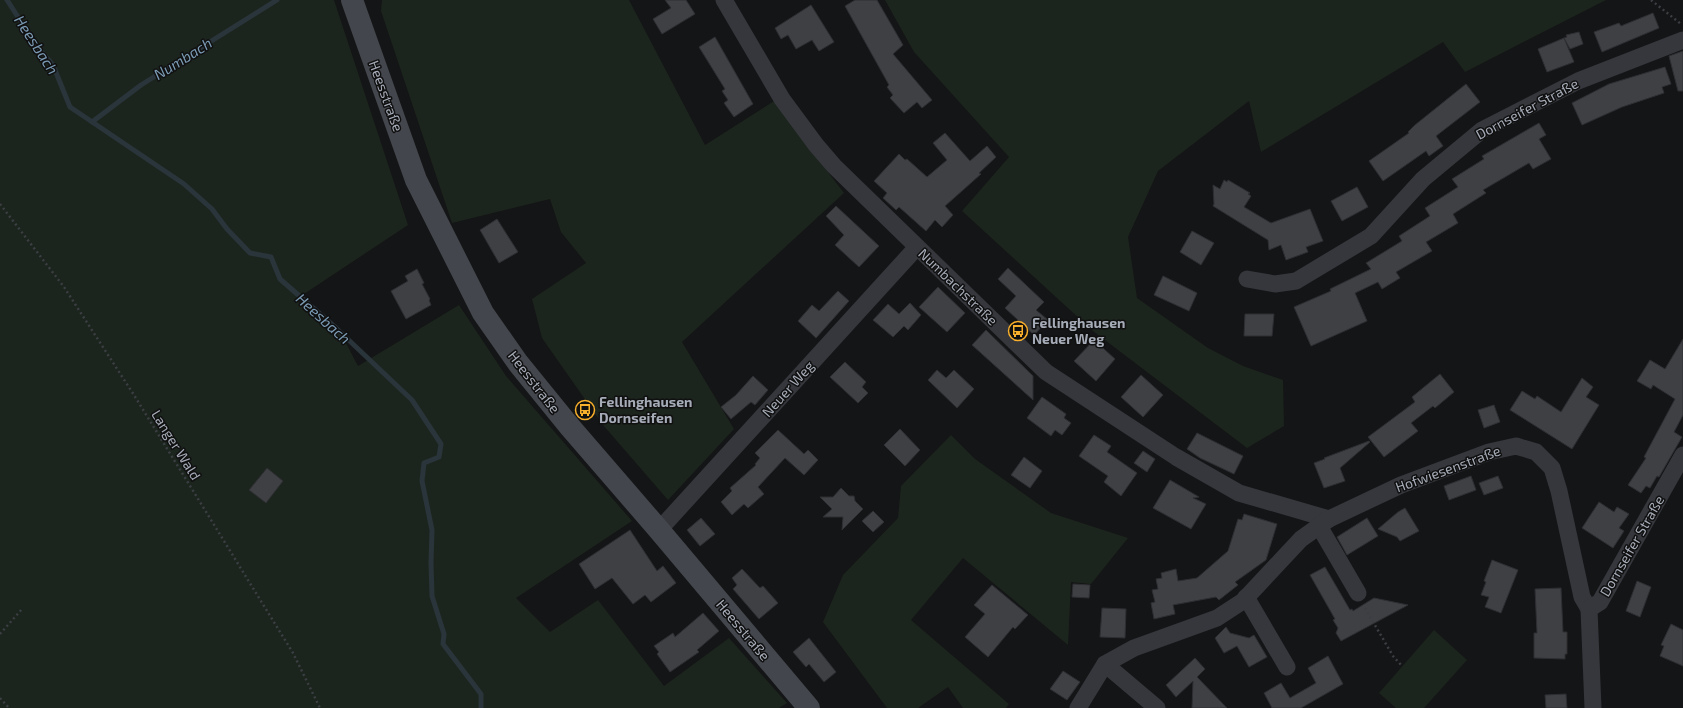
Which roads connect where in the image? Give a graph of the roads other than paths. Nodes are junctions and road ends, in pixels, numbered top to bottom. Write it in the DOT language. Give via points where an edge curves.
graph roads {
  1 [pos="352,0"];
  2 [pos="724,0"];
  3 [pos="1683,40"];
  4 [pos="917,247"];
  5 [pos="1247,279"];
  6 [pos="1683,455"];
  7 [pos="1324,523"];
  8 [pos="659,530"];
  9 [pos="1358,593"];
  10 [pos="1246,597"];
  11 [pos="1589,608"];
  12 [pos="1105,664"];
  13 [pos="1287,667"];
  14 [pos="809,708"];
  15 [pos="1078,708"];
  16 [pos="1157,708"];
  17 [pos="1594,708"];
  1 -- 8 [label="main road, Heesstraße" via="416,180 483,313 518,363"];
  2 -- 4 [label="street, Numbachstraße" via="782,99 816,145"];
  3 -- 5 [label="street, Dornseifer Straße" via="1578,81 1482,130 1424,179 1371,236 1296,281 1275,284"];
  4 -- 7 [label="street, Numbachstraße" via="1046,372 1176,457 1239,493"];
  4 -- 8 [label="street, Neuer Weg"];
  6 -- 11 [label="street, Dornseifer Straße" via="1600,602"];
  7 -- 9 [label="street"];
  7 -- 10 [label="street, Hofwiesenstraße" via="1301,539"];
  7 -- 11 [label="street, Hofwiesenstraße" via="1401,485 1489,452 1516,446 1536,452 1552,468 1582,597"];
  8 -- 14 [label="main road, Heesstraße"];
  10 -- 12 [label="street, Hofwiesenstraße" via="1217,618 1134,648"];
  10 -- 13 [label="street"];
  11 -- 17 [label="street, Dornseifer Straße"];
  12 -- 15 [label="street"];
  12 -- 16 [label="street"];
}
